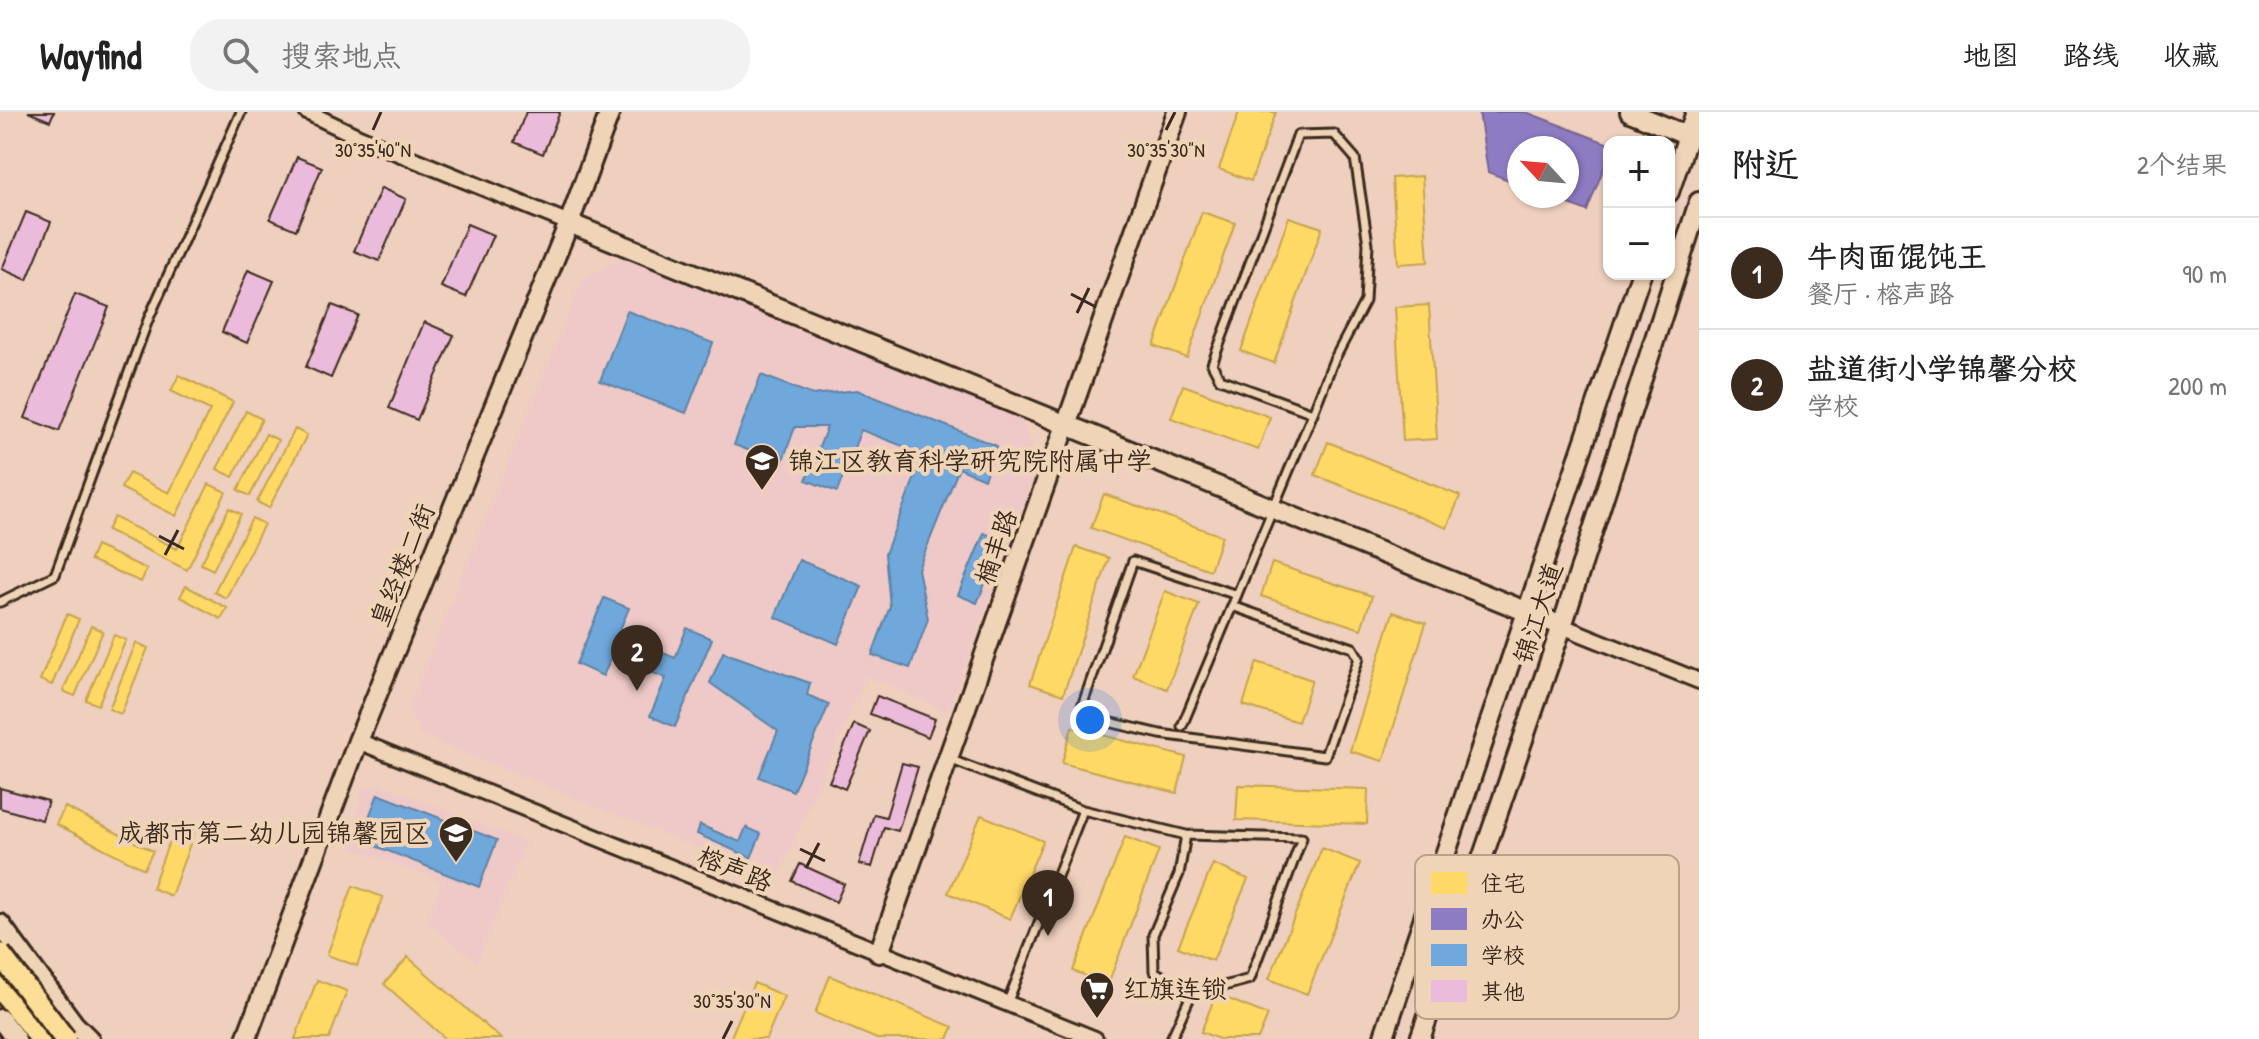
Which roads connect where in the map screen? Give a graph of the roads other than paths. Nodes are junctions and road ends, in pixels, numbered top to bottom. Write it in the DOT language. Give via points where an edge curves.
graph roads {
  1 [pos="241,112"];
  2 [pos="307,112"];
  3 [pos="610,112"];
  4 [pos="1177,112"];
  5 [pos="1630,112"];
  6 [pos="1696,112"];
  7 [pos="1688,136"];
  8 [pos="1675,174"];
  9 [pos="1699,202"];
  10 [pos="569,223"];
  11 [pos="1639,280"];
  12 [pos="1313,413"];
  13 [pos="1066,424"];
  14 [pos="1273,508"];
  15 [pos="1237,595"];
  16 [pos="0,602"];
  17 [pos="1232,606"];
  18 [pos="1527,611"];
  19 [pos="1562,626"];
  20 [pos="1699,681"];
  21 [pos="1182,726"];
  22 [pos="358,741"];
  23 [pos="949,759"];
  24 [pos="1083,810"];
  25 [pos="1186,835"];
  26 [pos="1445,855"];
  27 [pos="1483,855"];
  28 [pos="0,924"];
  29 [pos="1415,944"];
  30 [pos="879,953"];
  31 [pos="0,954"];
  32 [pos="0,988"];
  33 [pos="1191,995"];
  34 [pos="1007,1004"];
  35 [pos="0,1019"];
  36 [pos="1427,1019"];
  37 [pos="16,1039"];
  38 [pos="41,1039"];
  39 [pos="65,1039"];
  40 [pos="89,1039"];
  41 [pos="246,1039"];
  42 [pos="1095,1039"];
  43 [pos="1171,1039"];
  44 [pos="1383,1039"];
  45 [pos="1420,1039"];
  1 -- 16 [label="lane" via="148,320 55,575"];
  2 -- 10 [label="street"];
  3 -- 10 [label="street, 皇经楼二街"];
  4 -- 13 [label="street, 楠丰路"];
  5 -- 7 [label="street"];
  6 -- 7 [label="street"];
  7 -- 8 [label="street"];
  9 -- 19 [label="street, 锦江大道"];
  10 -- 13 [label="street"];
  10 -- 22 [label="street, 皇经楼二街"];
  11 -- 18 [label="street, 锦江大道"];
  12 -- 12 [label="lane" via="1365,301 1368,244 1355,158 1334,134 1298,135 1212,364 1220,379"];
  12 -- 14 [label="lane"];
  13 -- 14 [label="street"];
  13 -- 23 [label="street, 楠丰路"];
  14 -- 15 [label="lane"];
  14 -- 18 [label="street"];
  15 -- 17 [label="lane"];
  15 -- 17 [label="lane" via="1133,561 1081,709 1083,716 1160,734 1325,756 1359,658 1353,648"];
  17 -- 21 [label="lane"];
  18 -- 19 [label="street"];
  18 -- 26 [label="street, 锦江大道"];
  19 -- 20 [label="street"];
  19 -- 27 [label="street, 锦江大道"];
  22 -- 30 [label="street, 榕声路"];
  22 -- 41 [label="street, 皇经楼二街"];
  23 -- 24 [label="lane"];
  23 -- 30 [label="street, 楠丰路"];
  24 -- 25 [label="lane"];
  24 -- 34 [label="lane"];
  25 -- 33 [label="lane" via="1179,874 1153,935 1154,971"];
  25 -- 33 [label="lane" via="1302,838 1250,979"];
  28 -- 40 [label="street"];
  29 -- 44 [label="street, 锦江大道"];
  30 -- 34 [label="street, 榕声路"];
  31 -- 39 [label="main road, bridge"];
  32 -- 38 [label="main road"];
  33 -- 43 [label="lane"];
  34 -- 42 [label="street, 榕声路"];
  35 -- 37 [label="street"];
  36 -- 45 [label="street, 锦江大道"];
}
